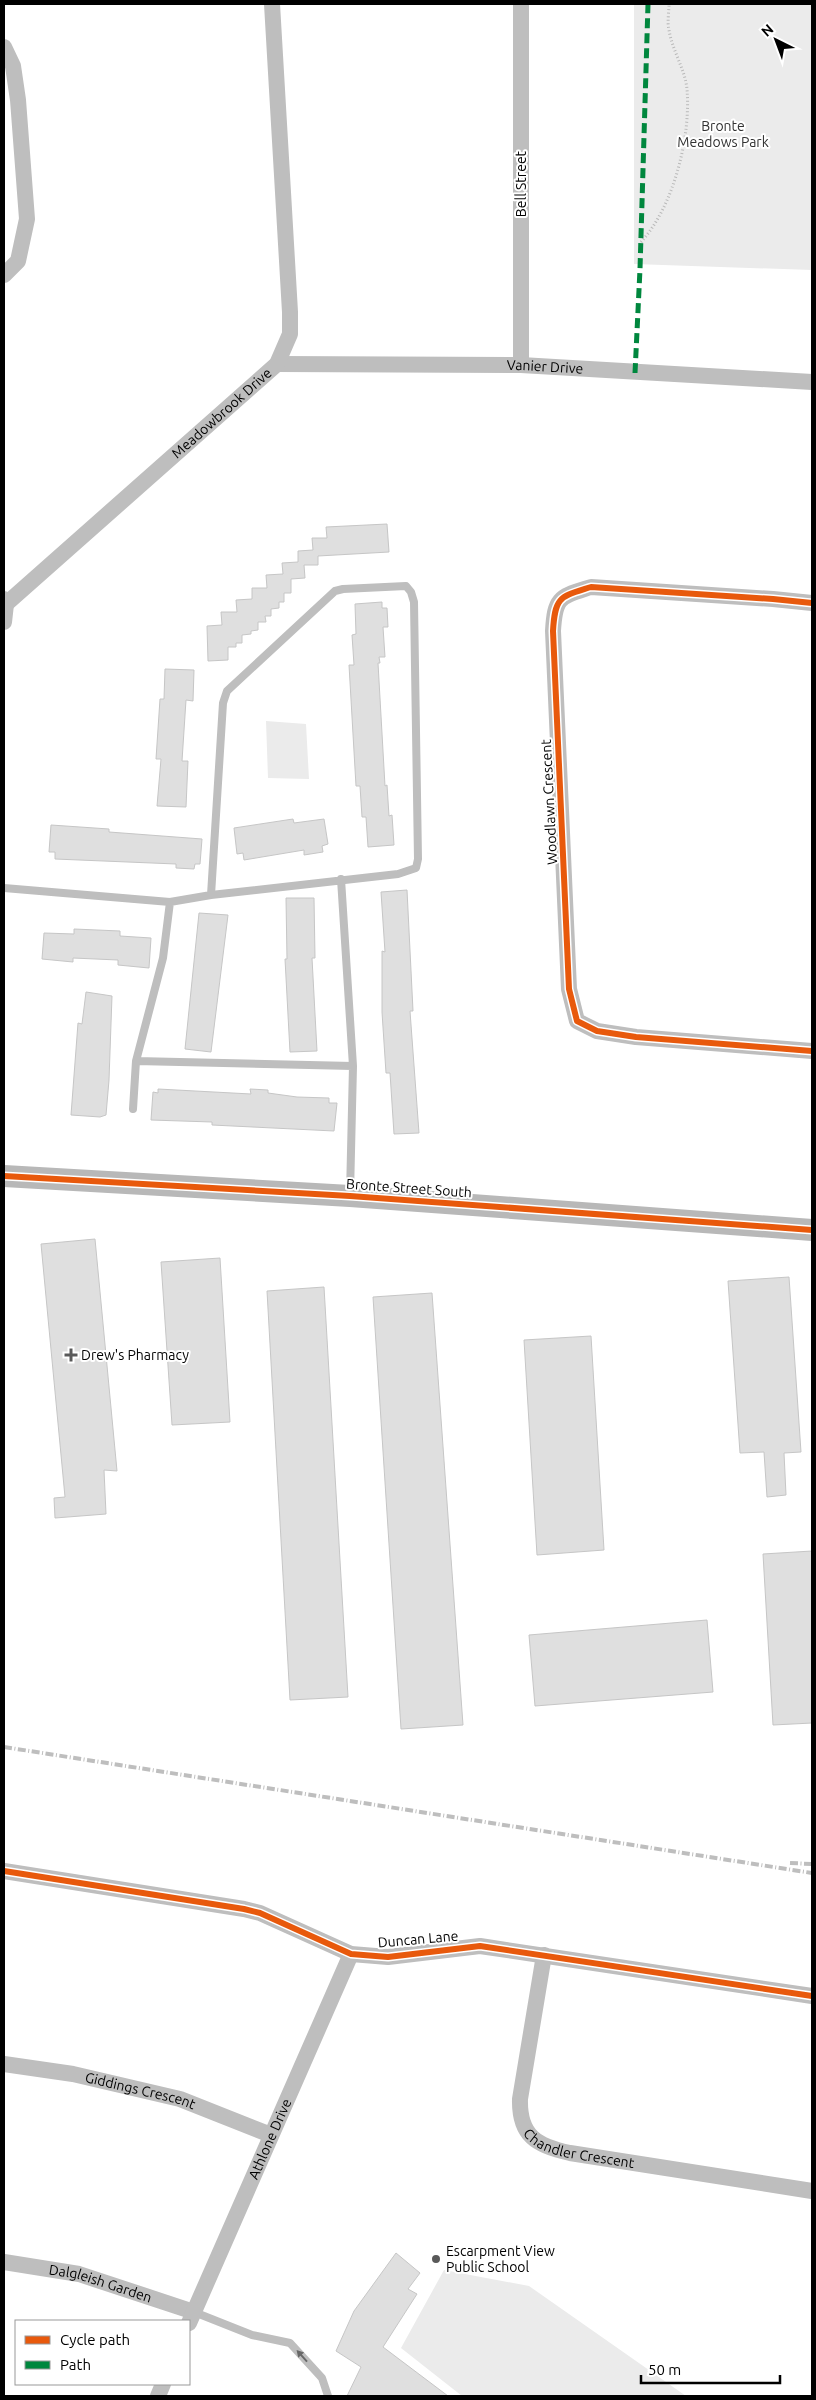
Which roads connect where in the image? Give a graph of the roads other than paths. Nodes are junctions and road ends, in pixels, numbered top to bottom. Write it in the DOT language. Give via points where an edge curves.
graph roads {
  1 [pos="272,4"];
  2 [pos="521,4"];
  3 [pos="4,47"];
  4 [pos="4,275"];
  5 [pos="277,364"];
  6 [pos="521,365"];
  7 [pos="812,382"];
  8 [pos="5,602"];
  9 [pos="812,604"];
  10 [pos="4,622"];
  11 [pos="341,879"];
  12 [pos="4,888"];
  13 [pos="211,895"];
  14 [pos="170,902"];
  15 [pos="812,1051"];
  16 [pos="136,1061"];
  17 [pos="352,1066"];
  18 [pos="133,1109"];
  19 [pos="4,1176"];
  20 [pos="350,1196"];
  21 [pos="812,1230"];
  22 [pos="4,1871"];
  23 [pos="351,1954"];
  24 [pos="544,1955"];
  25 [pos="812,1996"];
  26 [pos="4,2064"];
  27 [pos="271,2135"];
  28 [pos="812,2191"];
  29 [pos="4,2262"];
  30 [pos="191,2317"];
  31 [pos="328,2396"];
  1 -- 5 [label="street, Meadowbrook Drive" via="290,312 290,334"];
  2 -- 6 [label="street, Bell Street"];
  3 -- 4 [label="street" via="14,66 27,219 18,261"];
  5 -- 6 [label="street, Vanier Drive"];
  5 -- 8 [label="street, Meadowbrook Drive"];
  6 -- 7 [label="street, Vanier Drive"];
  8 -- 10 [label="street"];
  9 -- 15 [label="street, Woodlawn Crescent" via="591,587 563,596 555,609 553,631 569,989 577,1020 597,1031 636,1037"];
  11 -- 13 [label="lane"];
  11 -- 13 [label="lane" via="408,872 416,868 418,859 414,602 406,586 335,591 227,691 223,703"];
  11 -- 17 [label="lane"];
  12 -- 14 [label="lane"];
  13 -- 14 [label="lane"];
  14 -- 16 [label="lane" via="163,958"];
  16 -- 17 [label="lane"];
  16 -- 18 [label="lane"];
  17 -- 20 [label="lane"];
  19 -- 20 [label="main road, Bronte Street South"];
  20 -- 21 [label="main road, Bronte Street South"];
  22 -- 23 [label="street, Duncan Lane" via="244,1909 260,1913"];
  23 -- 24 [label="street, Duncan Lane" via="409,1955 480,1946"];
  23 -- 27 [label="street, Athlone Drive"];
  24 -- 25 [label="street, Duncan Lane"];
  24 -- 28 [label="street, Chandler Crescent" via="520,2099 521,2119 533,2138 545,2146 570,2152"];
  26 -- 27 [label="street, Giddings Crescent" via="73,2074 180,2099"];
  27 -- 30 [label="street, Athlone Drive"];
  29 -- 30 [label="street, Dalgleish Garden" via="79,2274"];
  31 -- 30 [label="lane, one-way" via="322,2378 290,2342 252,2335"];
}
